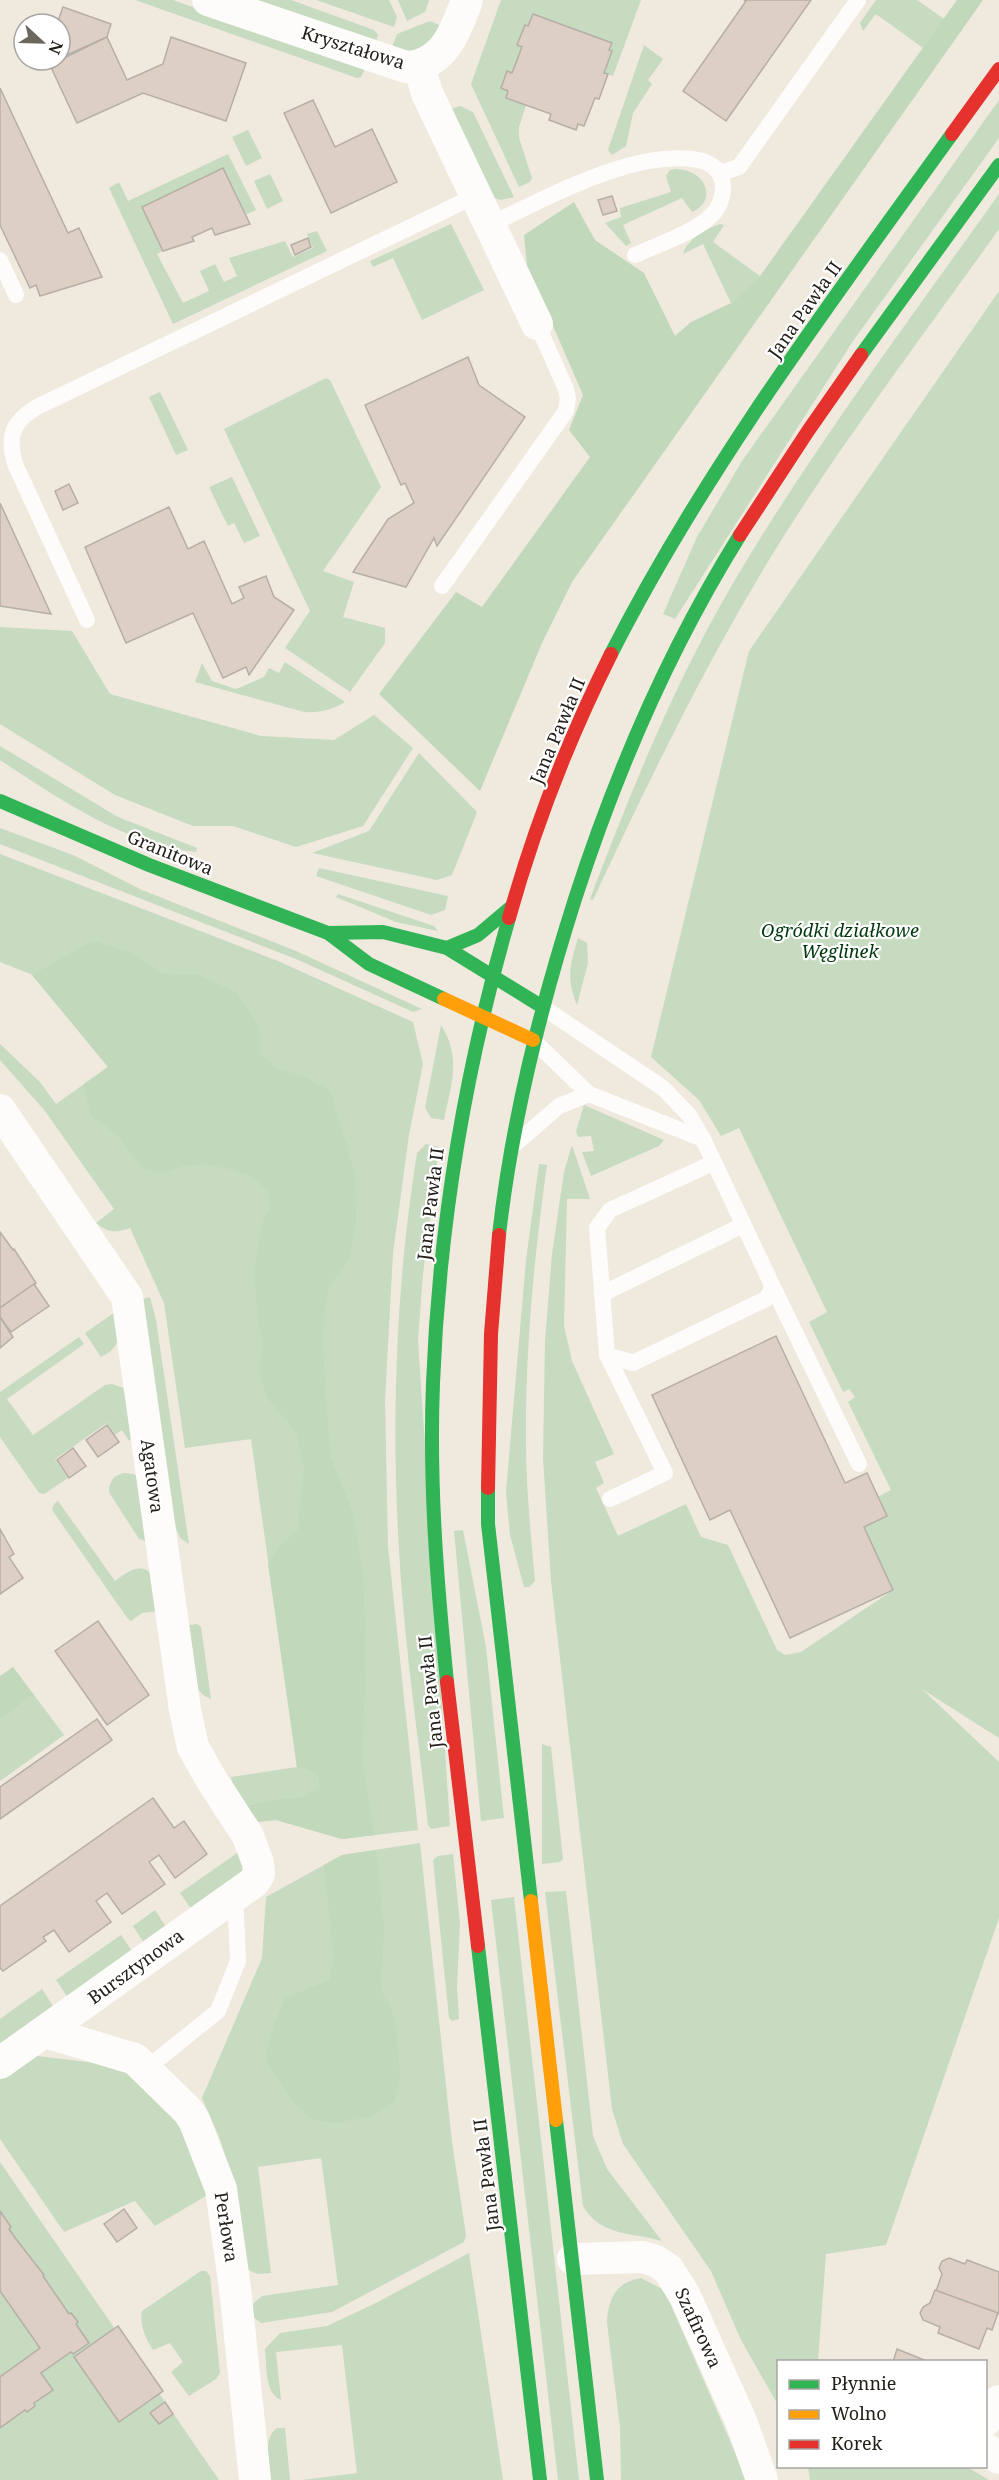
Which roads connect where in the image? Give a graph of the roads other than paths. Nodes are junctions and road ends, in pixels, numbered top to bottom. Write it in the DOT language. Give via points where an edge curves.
graph roads {
  1 [pos="208,0"];
  2 [pos="467,0"];
  3 [pos="858,0"];
  4 [pos="418,66"];
  5 [pos="999,69"];
  6 [pos="999,165"];
  7 [pos="720,173"];
  8 [pos="475,196"];
  9 [pos="488,226"];
  10 [pos="634,255"];
  11 [pos="0,260"];
  12 [pos="16,295"];
  13 [pos="537,324"];
  14 [pos="442,586"];
  15 [pos="87,620"];
  16 [pos="0,801"];
  17 [pos="510,908"];
  18 [pos="328,933"];
  19 [pos="447,948"];
  20 [pos="492,977"];
  21 [pos="542,1006"];
  22 [pos="482,1018"];
  23 [pos="533,1040"];
  24 [pos="589,1094"];
  25 [pos="0,1110"];
  26 [pos="703,1139"];
  27 [pos="511,1148"];
  28 [pos="713,1163"];
  29 [pos="743,1226"];
  30 [pos="773,1287"];
  31 [pos="602,1294"];
  32 [pos="607,1355"];
  33 [pos="859,1464"];
  34 [pos="610,1499"];
  35 [pos="258,1863"];
  36 [pos="235,1895"];
  37 [pos="45,2032"];
  38 [pos="0,2063"];
  39 [pos="146,2069"];
  40 [pos="573,2259"];
  41 [pos="999,2401"];
  42 [pos="987,2419"];
  43 [pos="255,2480"];
  44 [pos="540,2480"];
  45 [pos="597,2480"];
  46 [pos="762,2480"];
  1 -- 4 [label="street, Kryształowa" via="395,65"];
  2 -- 4 [label="street, Kryształowa" via="446,47"];
  3 -- 7 [label="lane" via="739,167"];
  4 -- 8 [label="street"];
  5 -- 17 [label="main road, Jana Pawła II" via="724,458 644,590 573,736"];
  6 -- 21 [label="main road" via="798,447 705,596 617,780"];
  7 -- 9 [label="lane" via="696,160 639,162 532,204"];
  7 -- 10 [label="lane" via="722,198 713,214 699,225"];
  8 -- 9 [label="street"];
  8 -- 15 [label="lane" via="37,407 18,421 11,440 15,464"];
  9 -- 13 [label="street"];
  11 -- 12 [label="lane"];
  13 -- 14 [label="lane" via="566,389 566,411"];
  16 -- 18 [label="main road, Granitowa" via="148,865"];
  17 -- 19 [label="main road" via="478,935"];
  17 -- 20 [label="main road, Jana Pawła II"];
  18 -- 19 [label="main road, Granitowa" via="383,932"];
  18 -- 22 [label="main road, Granitowa" via="369,964"];
  19 -- 20 [label="main road, Granitowa"];
  20 -- 21 [label="main road, Granitowa"];
  20 -- 22 [label="main road, Jana Pawła II"];
  21 -- 23 [label="main road"];
  21 -- 26 [label="lane" via="663,1088 689,1115"];
  22 -- 23 [label="main road, Granitowa"];
  22 -- 44 [label="main road, Jana Pawła II" via="457,1136 436,1318 435,1533 462,1816"];
  23 -- 24 [label="lane"];
  23 -- 27 [label="main road"];
  24 -- 26 [label="lane"];
  24 -- 27 [label="lane" via="559,1106"];
  25 -- 35 [label="street, Agatowa" via="127,1297 189,1729 194,1747 248,1836"];
  26 -- 28 [label="lane"];
  27 -- 40 [label="main road" via="490,1344 488,1524"];
  28 -- 29 [label="lane"];
  28 -- 31 [label="lane" via="610,1210 597,1228"];
  29 -- 30 [label="lane"];
  29 -- 31 [label="lane"];
  30 -- 32 [label="lane" via="766,1299 633,1363"];
  30 -- 33 [label="lane"];
  31 -- 32 [label="lane"];
  32 -- 34 [label="lane" via="664,1473"];
  35 -- 36 [label="street, Bursztynowa" via="259,1874 254,1882"];
  36 -- 37 [label="street, Bursztynowa"];
  36 -- 39 [label="lane" via="238,1961 218,2011"];
  37 -- 38 [label="street, Bursztynowa"];
  37 -- 39 [label="street, Perłowa" via="135,2059"];
  39 -- 43 [label="street, Perłowa" via="194,2120 221,2189"];
  40 -- 45 [label="main road"];
  40 -- 46 [label="street, Szafirowa" via="643,2257 669,2269 741,2421"];
  41 -- 42 [label="street"];
}
